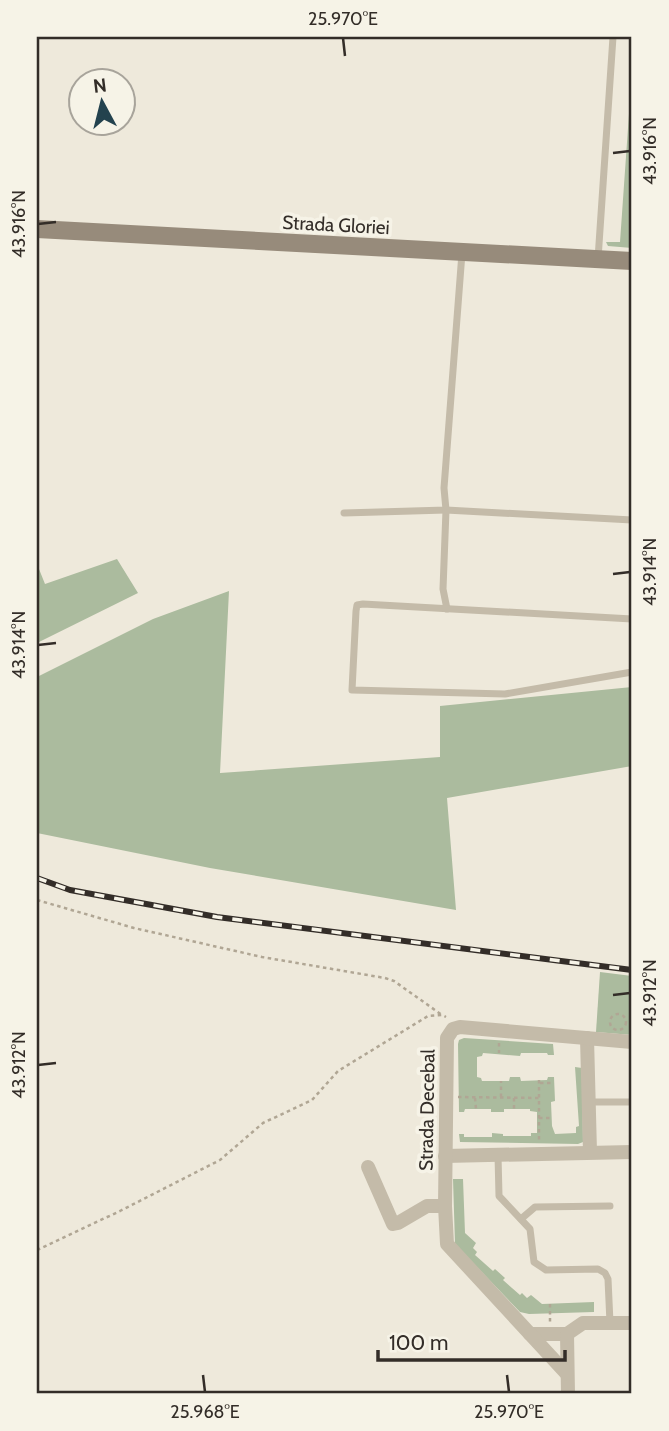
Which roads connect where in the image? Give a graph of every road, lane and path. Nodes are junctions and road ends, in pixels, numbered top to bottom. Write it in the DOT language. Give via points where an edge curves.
graph roads {
  1 [pos="613,37"];
  2 [pos="37,229"];
  3 [pos="462,253"];
  4 [pos="598,260"];
  5 [pos="632,261"];
  6 [pos="446,510"];
  7 [pos="344,513"];
  8 [pos="632,520"];
  9 [pos="447,609"];
  10 [pos="632,619"];
  11 [pos="632,672"];
  12 [pos="37,900"];
  13 [pos="442,1015"];
  14 [pos="632,1018"];
  15 [pos="626,1020"];
  16 [pos="460,1027"];
  17 [pos="587,1038"];
  18 [pos="632,1042"];
  19 [pos="501,1081"];
  20 [pos="554,1083"];
  21 [pos="446,1097"];
  22 [pos="475,1097"];
  23 [pos="501,1097"];
  24 [pos="514,1097"];
  25 [pos="539,1098"];
  26 [pos="589,1102"];
  27 [pos="632,1102"];
  28 [pos="476,1109"];
  29 [pos="514,1109"];
  30 [pos="539,1118"];
  31 [pos="552,1118"];
  32 [pos="590,1152"];
  33 [pos="632,1152"];
  34 [pos="539,1153"];
  35 [pos="498,1154"];
  36 [pos="445,1156"];
  37 [pos="368,1167"];
  38 [pos="445,1206"];
  39 [pos="610,1206"];
  40 [pos="521,1219"];
  41 [pos="37,1250"];
  42 [pos="550,1304"];
  43 [pos="610,1323"];
  44 [pos="632,1323"];
  45 [pos="530,1334"];
  46 [pos="550,1334"];
  47 [pos="567,1334"];
  48 [pos="568,1374"];
  49 [pos="568,1394"];
  1 -- 4 [label="lane"];
  2 -- 3 [label="main road, Strada Gloriei"];
  3 -- 4 [label="main road, Strada Gloriei"];
  3 -- 6 [label="lane"];
  4 -- 5 [label="main road, Strada Gloriei"];
  6 -- 7 [label="lane"];
  6 -- 8 [label="lane"];
  6 -- 9 [label="lane" via="443,589"];
  9 -- 10 [label="lane"];
  9 -- 11 [label="lane" via="357,605 352,690 505,694"];
  12 -- 13 [label="path" via="249,954 385,978"];
  13 -- 16 [label="path"];
  13 -- 41 [label="path" via="428,1016 338,1071 312,1100 263,1124 220,1160"];
  14 -- 15 [label="path"];
  15 -- 15 [label="path" via="617,1014 610,1026 621,1030"];
  16 -- 17 [label="street"];
  16 -- 21 [label="street, Strada Decebal" via="447,1038"];
  17 -- 18 [label="street"];
  17 -- 26 [label="street"];
  19 -- 23 [label="path"];
  20 -- 25 [label="path" via="539,1082"];
  21 -- 22 [label="path"];
  21 -- 36 [label="street, Strada Decebal"];
  22 -- 23 [label="path"];
  22 -- 28 [label="path"];
  23 -- 24 [label="path"];
  24 -- 25 [label="path"];
  24 -- 29 [label="path"];
  25 -- 30 [label="path"];
  26 -- 27 [label="lane"];
  26 -- 32 [label="street"];
  30 -- 31 [label="path"];
  30 -- 34 [label="path"];
  32 -- 33 [label="street"];
  32 -- 34 [label="street"];
  34 -- 35 [label="street"];
  35 -- 36 [label="street"];
  35 -- 40 [label="lane" via="499,1196"];
  36 -- 38 [label="street, Strada Decebal"];
  37 -- 38 [label="street" via="393,1224 427,1206"];
  38 -- 45 [label="street, Strada Decebal" via="447,1244"];
  39 -- 40 [label="lane" via="535,1207"];
  40 -- 43 [label="lane" via="530,1229 531,1255 539,1267 605,1273"];
  42 -- 46 [label="path"];
  43 -- 44 [label="street"];
  43 -- 47 [label="street" via="583,1323"];
  45 -- 46 [label="street"];
  45 -- 48 [label="street, Strada Decebal"];
  46 -- 47 [label="street"];
  47 -- 48 [label="street"];
  48 -- 49 [label="street"];
}
